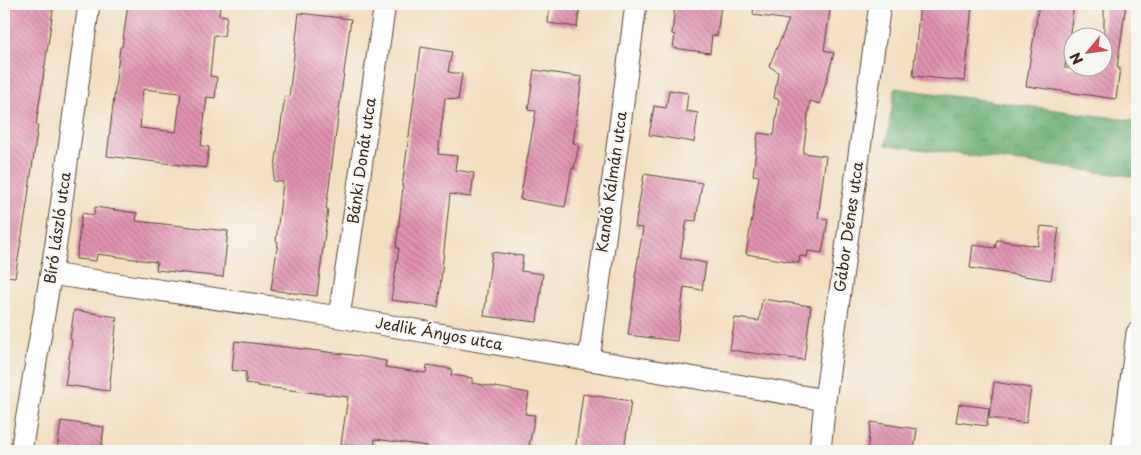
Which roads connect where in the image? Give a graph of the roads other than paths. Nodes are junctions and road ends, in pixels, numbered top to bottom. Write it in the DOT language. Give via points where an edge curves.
graph roads {
  1 [pos="90,4"];
  2 [pos="385,4"];
  3 [pos="636,4"];
  4 [pos="880,4"];
  5 [pos="51,274"];
  6 [pos="339,317"];
  7 [pos="1137,333"];
  8 [pos="589,360"];
  9 [pos="825,400"];
  10 [pos="21,451"];
  11 [pos="820,451"];
  12 [pos="1122,451"];
  1 -- 5 [label="street, Bíró László utca"];
  2 -- 6 [label="street, Bánki Donát utca"];
  3 -- 8 [label="street, Kandó Kálmán utca"];
  4 -- 9 [label="street, Gábor Dénes utca"];
  5 -- 6 [label="street, Jedlik Ányos utca"];
  5 -- 10 [label="street, Bíró László utca"];
  6 -- 8 [label="street, Jedlik Ányos utca"];
  7 -- 12 [label="street"];
  8 -- 9 [label="street, Jedlik Ányos utca"];
  9 -- 11 [label="street, Gábor Dénes utca"];
}
